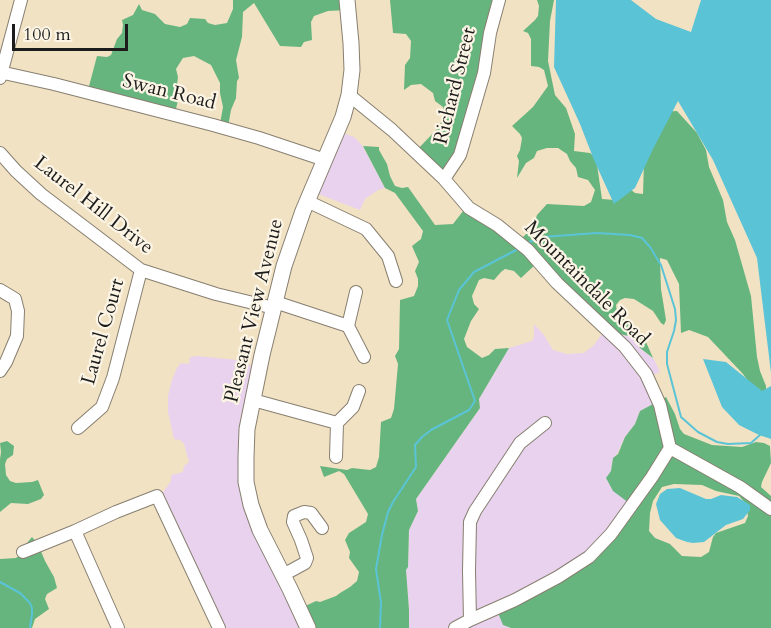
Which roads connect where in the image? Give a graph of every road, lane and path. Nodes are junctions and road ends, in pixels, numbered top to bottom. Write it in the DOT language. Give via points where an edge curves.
graph roads {
  1 [pos="21,0"];
  2 [pos="347,0"];
  3 [pos="499,0"];
  4 [pos="1,75"];
  5 [pos="350,95"];
  6 [pos="0,153"];
  7 [pos="325,160"];
  8 [pos="444,179"];
  9 [pos="307,201"];
  10 [pos="141,270"];
  11 [pos="396,281"];
  12 [pos="0,290"];
  13 [pos="356,292"];
  14 [pos="275,305"];
  15 [pos="348,326"];
  16 [pos="364,357"];
  17 [pos="0,371"];
  18 [pos="359,391"];
  19 [pos="253,400"];
  20 [pos="337,423"];
  21 [pos="545,423"];
  22 [pos="78,428"];
  23 [pos="670,448"];
  24 [pos="336,457"];
  25 [pos="771,509"];
  26 [pos="322,528"];
  27 [pos="75,531"];
  28 [pos="23,552"];
  29 [pos="283,575"];
  30 [pos="470,620"];
  31 [pos="118,628"];
  32 [pos="219,628"];
  33 [pos="308,628"];
  34 [pos="455,628"];
  1 -- 4 [label="street"];
  2 -- 5 [label="main road, Pleasant View Avenue"];
  3 -- 8 [label="street, Richard Street" via="484,73 463,145"];
  4 -- 7 [label="street, Swan Road" via="54,84 213,125"];
  5 -- 7 [label="main road, Pleasant View Avenue"];
  5 -- 8 [label="street, Mountaindale Road"];
  6 -- 10 [label="street, Laurel Hill Drive" via="41,194"];
  7 -- 9 [label="main road, Pleasant View Avenue"];
  8 -- 23 [label="street, Mountaindale Road" via="469,208 528,250 625,347 646,374 660,405"];
  9 -- 11 [label="street" via="366,229 388,256"];
  9 -- 14 [label="main road, Pleasant View Avenue"];
  10 -- 14 [label="street, Laurel Hill Drive" via="216,294"];
  10 -- 22 [label="street, Laurel Court" via="114,378 102,407"];
  12 -- 17 [label="street" via="15,299 18,311 17,336"];
  13 -- 15 [label="street"];
  14 -- 15 [label="street, Laurel Hill Drive"];
  14 -- 19 [label="main road, Pleasant View Avenue"];
  15 -- 16 [label="street"];
  18 -- 20 [label="street" via="353,407"];
  19 -- 20 [label="street"];
  19 -- 29 [label="main road, Pleasant View Avenue" via="247,429 246,482 260,530"];
  20 -- 24 [label="street"];
  21 -- 30 [label="street" via="520,443 470,522"];
  23 -- 25 [label="street"];
  23 -- 30 [label="street" via="611,534 589,557 515,600"];
  26 -- 29 [label="street" via="310,513 294,516 307,558"];
  27 -- 28 [label="street"];
  27 -- 31 [label="street"];
  27 -- 32 [label="street" via="157,496"];
  29 -- 33 [label="main road, Pleasant View Avenue"];
  30 -- 34 [label="street"];
}
